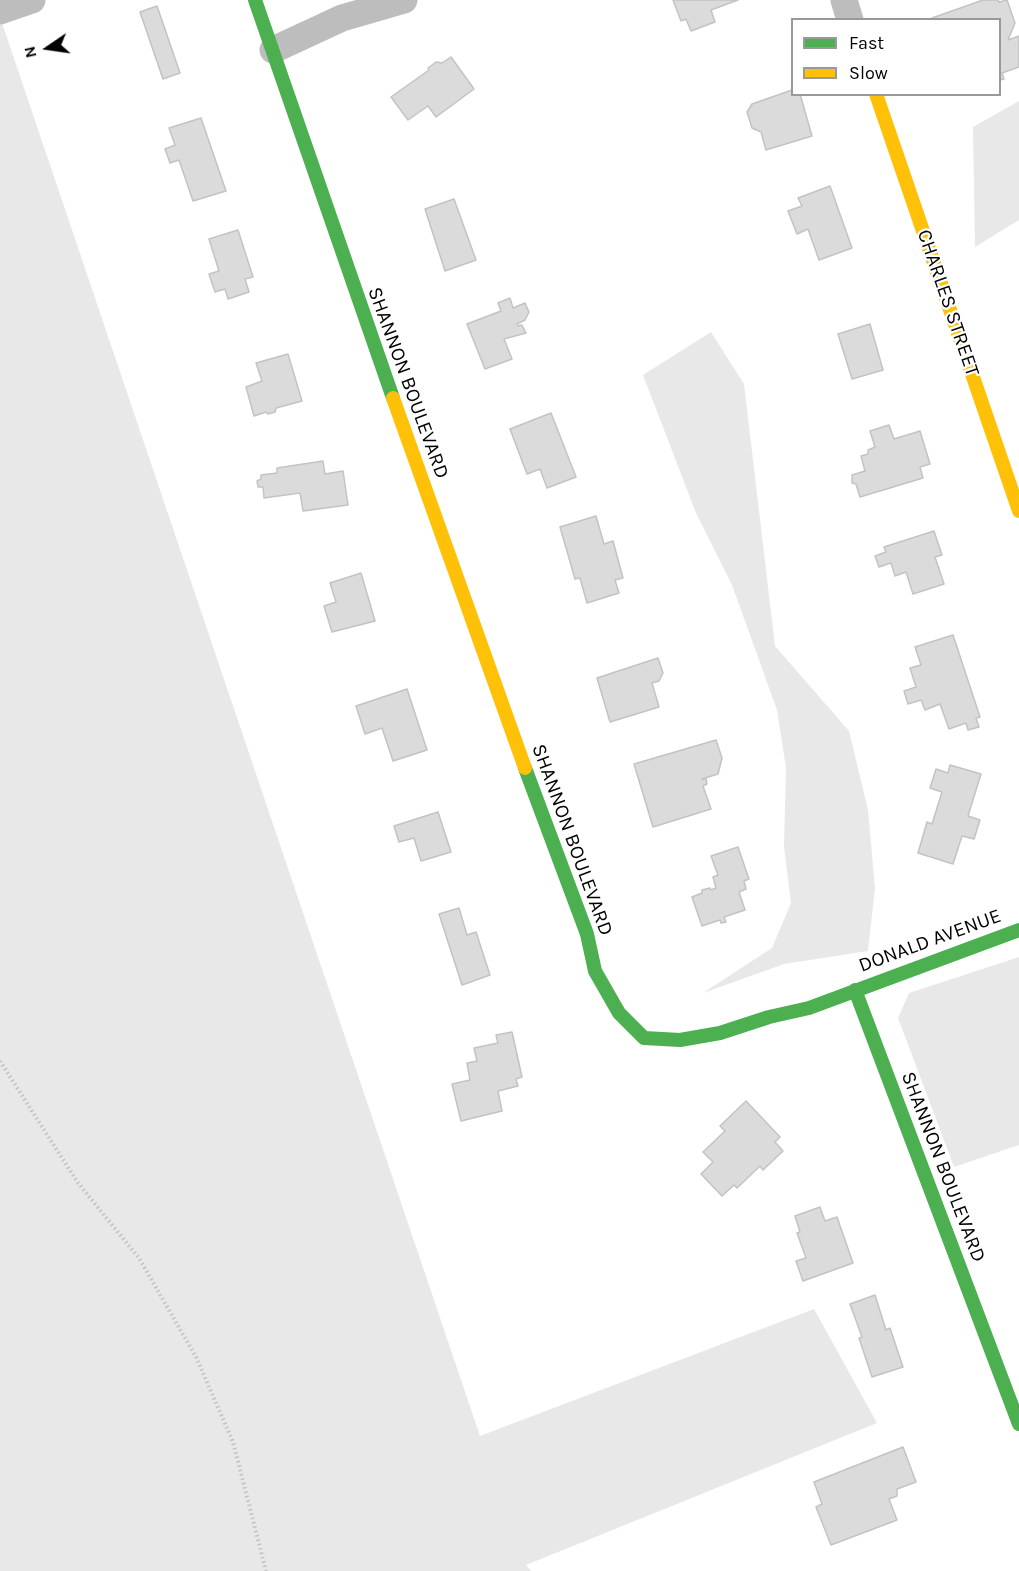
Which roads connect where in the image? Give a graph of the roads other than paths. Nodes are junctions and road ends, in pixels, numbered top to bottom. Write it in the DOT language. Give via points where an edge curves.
graph roads {
  1 [pos="32,0"];
  2 [pos="255,0"];
  3 [pos="404,0"];
  4 [pos="844,0"];
  5 [pos="0,11"];
  6 [pos="849,18"];
  7 [pos="273,50"];
  8 [pos="877,96"];
  9 [pos="1019,511"];
  10 [pos="1019,930"];
  11 [pos="855,990"];
  12 [pos="1010,1372"];
  13 [pos="1019,1424"];
  1 -- 5 [label="street"];
  2 -- 7 [label="street, SHANNON BOULEVARD"];
  3 -- 7 [label="street" via="342,18"];
  4 -- 6 [label="street"];
  7 -- 11 [label="street, SHANNON BOULEVARD" via="357,297 587,934 595,971 619,1013 644,1038 680,1040 809,1008"];
  8 -- 9 [label="street, CHARLES STREET"];
  10 -- 11 [label="street, DONALD AVENUE"];
  11 -- 12 [label="street, SHANNON BOULEVARD"];
  12 -- 13 [label="street, SHANNON BOULEVARD"];
}
